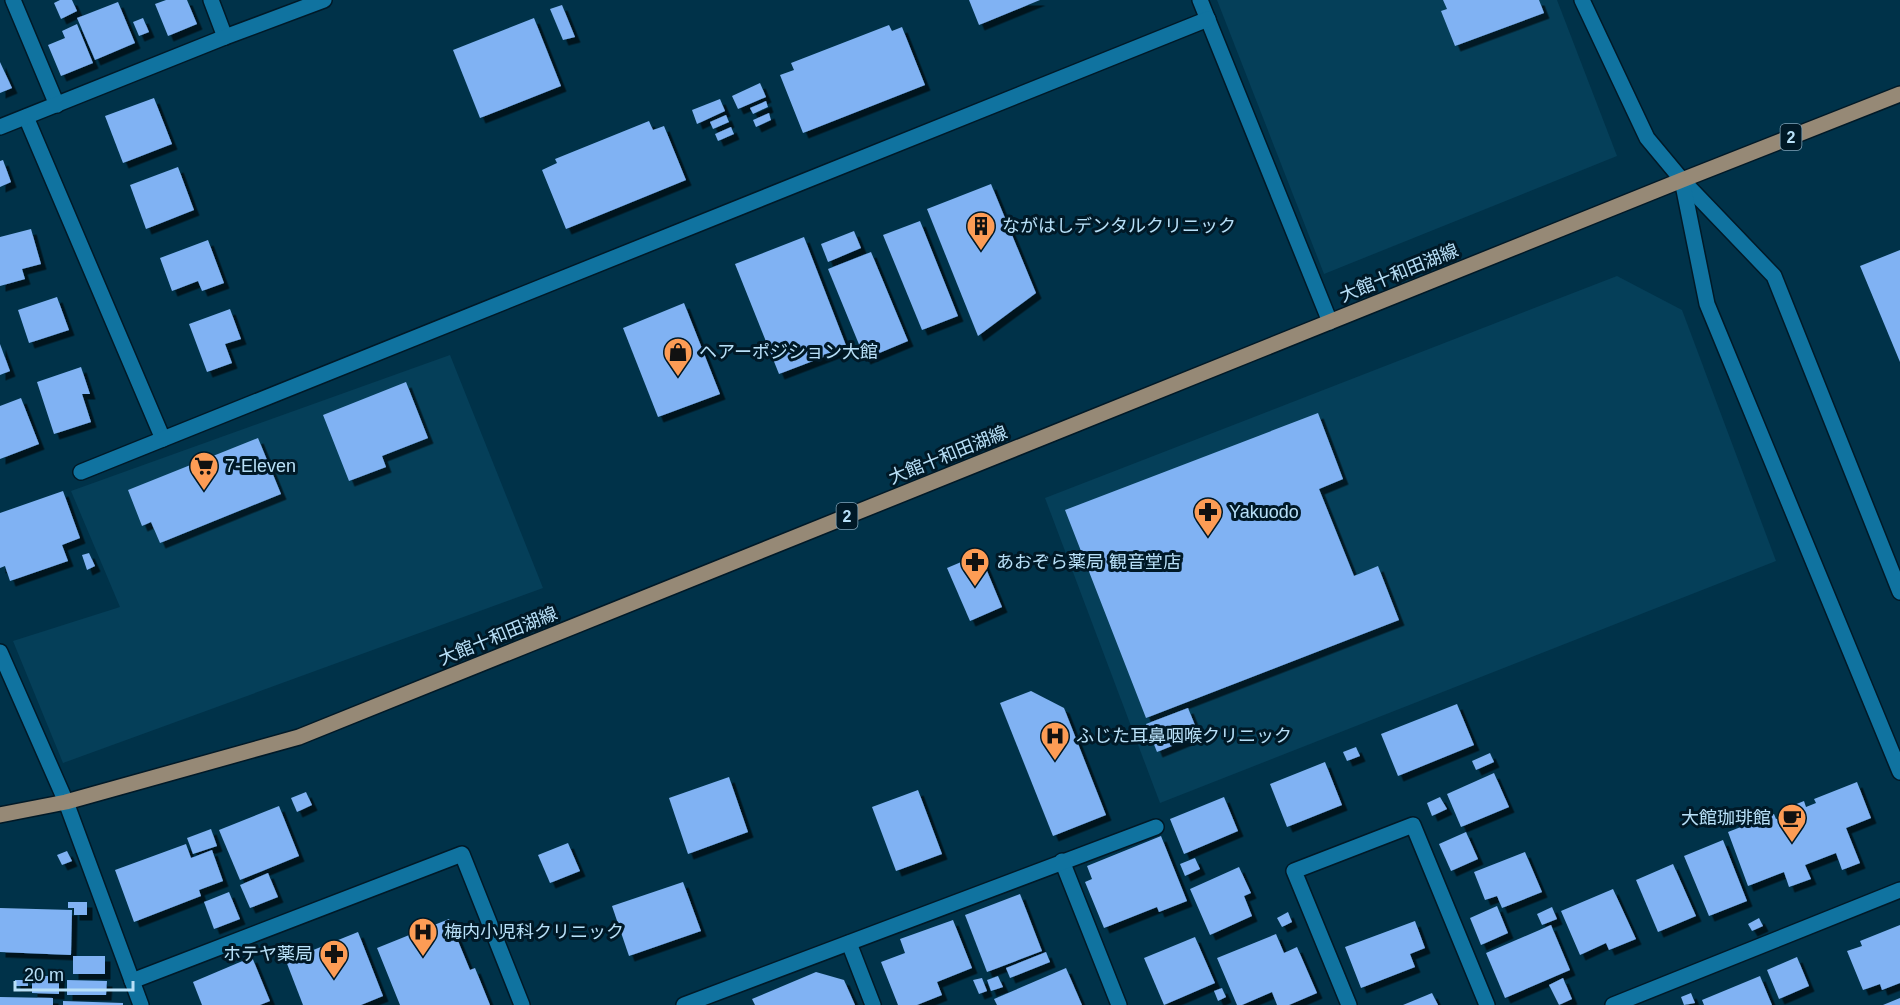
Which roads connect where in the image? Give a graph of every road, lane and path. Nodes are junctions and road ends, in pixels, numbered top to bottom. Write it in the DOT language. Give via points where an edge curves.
graph roads {
  1 [pos="14,0"];
  2 [pos="210,0"];
  3 [pos="324,0"];
  4 [pos="1200,0"];
  5 [pos="1582,0"];
  6 [pos="1208,19"];
  7 [pos="225,37"];
  8 [pos="1900,94"];
  9 [pos="57,105"];
  10 [pos="26,117"];
  11 [pos="0,127"];
  12 [pos="1682,180"];
  13 [pos="1330,322"];
  14 [pos="163,439"];
  15 [pos="81,472"];
  16 [pos="1900,592"];
  17 [pos="0,652"];
  18 [pos="1900,771"];
  19 [pos="66,802"];
  20 [pos="0,815"];
  21 [pos="1156,826"];
  22 [pos="1062,861"];
  23 [pos="1900,890"];
  24 [pos="849,943"];
  25 [pos="132,981"];
  26 [pos="141,1005"];
  27 [pos="522,1005"];
  28 [pos="684,1005"];
  29 [pos="873,1005"];
  30 [pos="1119,1005"];
  31 [pos="1348,1005"];
  32 [pos="1487,1005"];
  33 [pos="1613,1005"];
  1 -- 9 [label="street"];
  2 -- 7 [label="street"];
  3 -- 7 [label="street"];
  4 -- 6 [label="street"];
  5 -- 12 [label="street" via="1647,138"];
  6 -- 13 [label="street"];
  6 -- 14 [label="street"];
  7 -- 9 [label="street"];
  8 -- 12 [label="main road, 大館十和田湖線 / 2"];
  9 -- 10 [label="street"];
  10 -- 11 [label="street"];
  10 -- 14 [label="street"];
  12 -- 13 [label="main road, 大館十和田湖線 / 2"];
  12 -- 16 [label="street" via="1774,276"];
  12 -- 18 [label="street" via="1707,304"];
  13 -- 19 [label="main road, 大館十和田湖線 / 2" via="299,737"];
  14 -- 15 [label="street"];
  17 -- 19 [label="street"];
  19 -- 20 [label="main road, 大館十和田湖線 / 2"];
  19 -- 25 [label="street"];
  21 -- 22 [label="street"];
  22 -- 24 [label="street"];
  22 -- 30 [label="street"];
  23 -- 33 [label="street"];
  24 -- 28 [label="street"];
  24 -- 29 [label="street"];
  25 -- 26 [label="street"];
  25 -- 27 [label="street" via="462,854"];
  31 -- 32 [label="street" via="1294,871 1413,825"];
}
